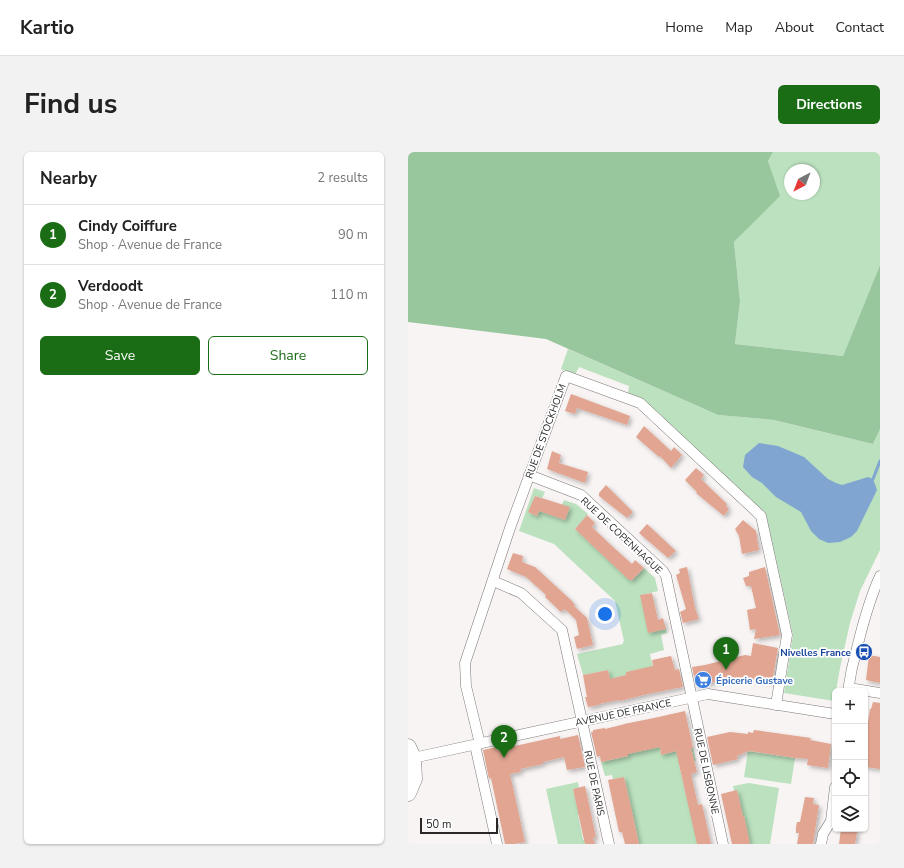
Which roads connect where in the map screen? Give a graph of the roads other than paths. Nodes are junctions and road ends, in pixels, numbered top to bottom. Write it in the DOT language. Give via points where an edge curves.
graph roads {
  1 [pos="529,475"];
  2 [pos="880,576"];
  3 [pos="493,581"];
  4 [pos="848,688"];
  5 [pos="868,692"];
  6 [pos="880,693"];
  7 [pos="692,697"];
  8 [pos="776,705"];
  9 [pos="832,714"];
  10 [pos="582,721"];
  11 [pos="477,744"];
  12 [pos="411,753"];
  13 [pos="408,794"];
  14 [pos="834,796"];
  15 [pos="497,844"];
  16 [pos="609,844"];
  17 [pos="723,844"];
  18 [pos="822,844"];
  1 -- 3 [label="street, RUE DE STOCKHOLM"];
  1 -- 7 [label="street, RUE DE COPENHAGUE" via="581,495 663,571"];
  1 -- 8 [label="street, RUE DE STOCKHOLM" via="566,376 640,403 761,516 787,635"];
  2 -- 4 [label="street" via="864,619"];
  3 -- 10 [label="street, RUE DE PARIS" via="521,593 562,630"];
  3 -- 11 [label="street, RUE DE STOCKHOLM" via="465,663 466,686"];
  5 -- 6 [label="street"];
  7 -- 8 [label="street, AVENUE DE FRANCE" via="708,694"];
  7 -- 10 [label="street, AVENUE DE FRANCE"];
  7 -- 17 [label="street, RUE DE LISBONNE"];
  8 -- 9 [label="street, AVENUE DE FRANCE"];
  10 -- 11 [label="street, AVENUE DE FRANCE"];
  10 -- 16 [label="street, RUE DE PARIS"];
  11 -- 12 [label="street, AVENUE DE FRANCE"];
  11 -- 15 [label="street, RUE DE STOCKHOLM"];
  12 -- 13 [label="main road" via="414,779"];
  14 -- 18 [label="street" via="830,821 823,834"];
}
